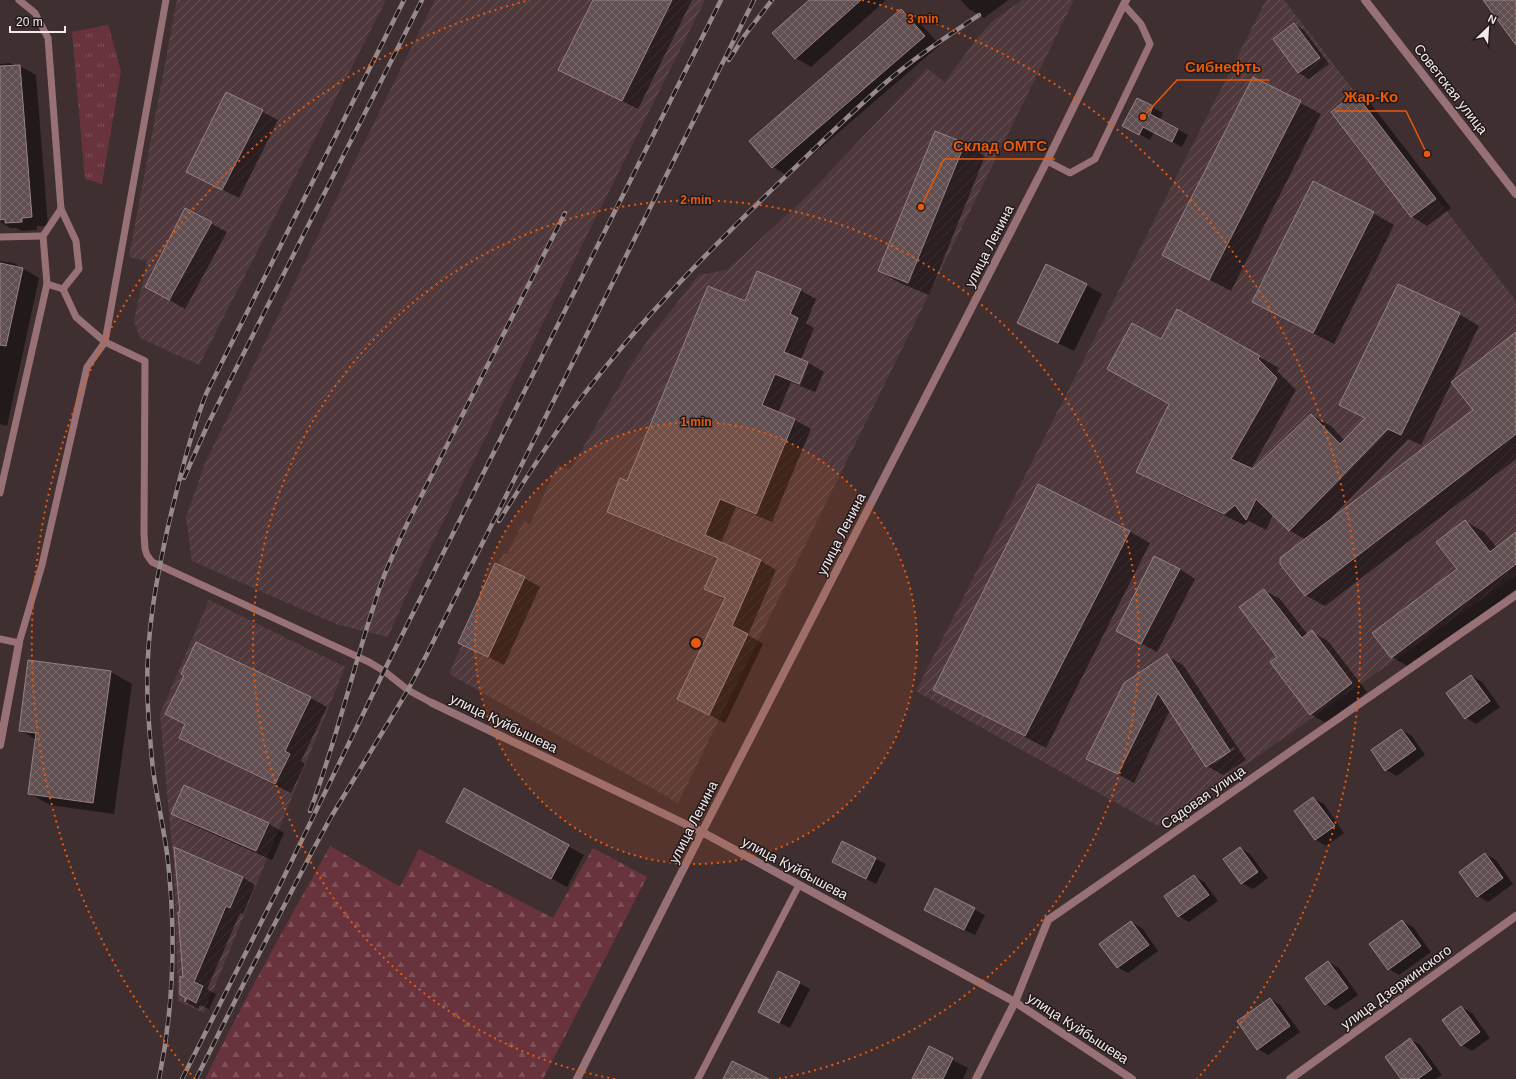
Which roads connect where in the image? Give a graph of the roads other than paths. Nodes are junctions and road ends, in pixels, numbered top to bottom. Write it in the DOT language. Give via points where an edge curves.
graph roads {
  1 [pos="19,0"];
  2 [pos="166,0"];
  3 [pos="1365,0"];
  4 [pos="1125,3"];
  5 [pos="1047,161"];
  6 [pos="1516,194"];
  7 [pos="61,209"];
  8 [pos="43,236"];
  9 [pos="0,237"];
  10 [pos="47,284"];
  11 [pos="63,289"];
  12 [pos="106,342"];
  13 [pos="0,492"];
  14 [pos="1516,595"];
  15 [pos="0,639"];
  16 [pos="19,643"];
  17 [pos="432,702"];
  18 [pos="0,745"];
  19 [pos="702,832"];
  20 [pos="799,885"];
  21 [pos="1516,916"];
  22 [pos="1015,1002"];
  23 [pos="577,1079"];
  24 [pos="698,1079"];
  25 [pos="976,1079"];
  26 [pos="1132,1079"];
  27 [pos="1290,1079"];
  1 -- 7 [label="lane" via="35,13 48,38"];
  2 -- 12 [label="lane"];
  3 -- 6 [label="street, Советская улица"];
  4 -- 5 [label="street, улица Ленина"];
  4 -- 5 [label="lane" via="1141,24 1150,44 1095,158 1070,173"];
  5 -- 19 [label="street, улица Ленина"];
  7 -- 8 [label="lane"];
  7 -- 11 [label="lane" via="76,241 78,269"];
  8 -- 9 [label="lane"];
  8 -- 10 [label="lane"];
  10 -- 11 [label="lane"];
  10 -- 13 [label="lane"];
  11 -- 12 [label="lane" via="76,317"];
  12 -- 16 [label="lane" via="87,367 42,565"];
  12 -- 17 [label="lane" via="145,360 144,533 145,550 149,559 159,566 369,662 384,670 408,690"];
  14 -- 22 [label="street, Садовая улица" via="1048,920"];
  15 -- 16 [label="lane"];
  16 -- 18 [label="street"];
  17 -- 19 [label="street, улица Куйбышева"];
  19 -- 20 [label="street, улица Куйбышева"];
  19 -- 23 [label="street, улица Ленина"];
  20 -- 22 [label="street, улица Куйбышева"];
  20 -- 24 [label="lane"];
  21 -- 27 [label="street, улица Дзержинского"];
  22 -- 25 [label="street, Садовая улица"];
  22 -- 26 [label="street, улица Куйбышева"];
}
